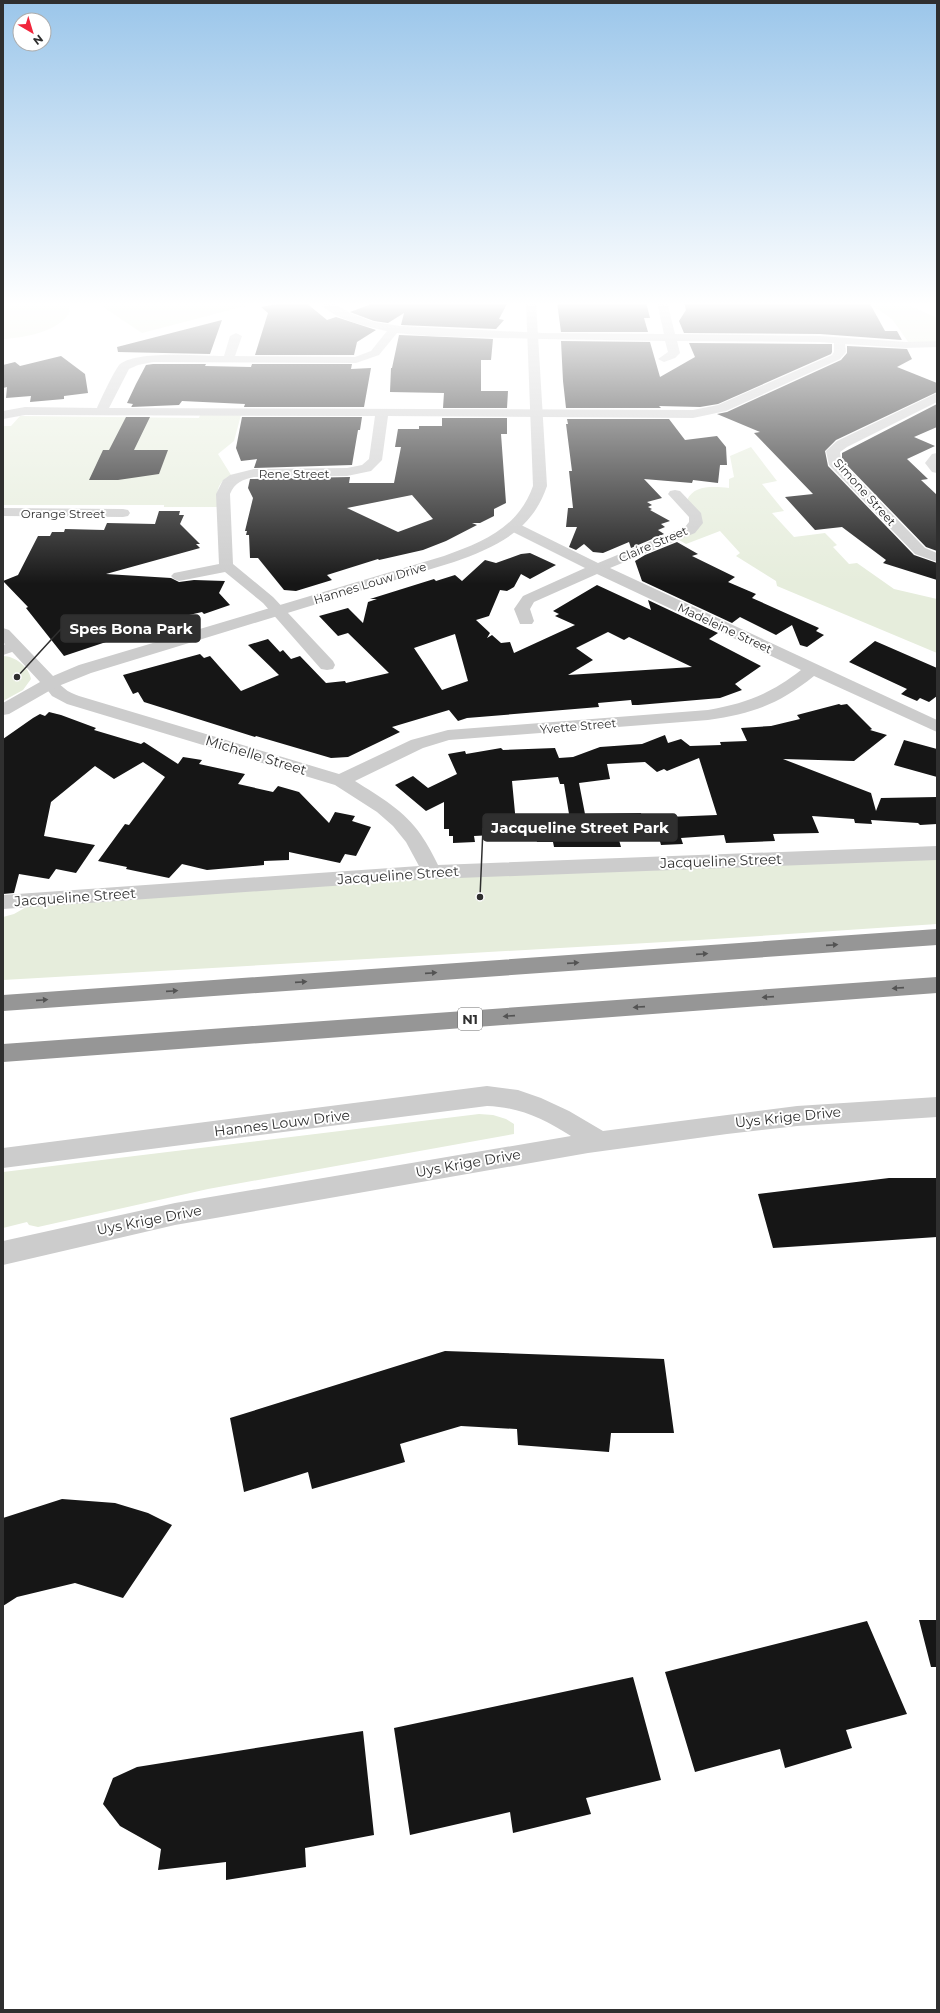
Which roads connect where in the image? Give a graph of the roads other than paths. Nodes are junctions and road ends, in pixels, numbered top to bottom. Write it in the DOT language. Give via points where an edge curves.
graph roads {
  1 [pos="109,396"];
  2 [pos="535,396"];
  3 [pos="749,396"];
  4 [pos="937,397"];
  5 [pos="101,412"];
  6 [pos="382,414"];
  7 [pos="536,414"];
  8 [pos="3,415"];
  9 [pos="937,457"];
  10 [pos="937,469"];
  11 [pos="675,494"];
  12 [pos="3,512"];
  13 [pos="123,513"];
  14 [pos="514,527"];
  15 [pos="937,558"];
  16 [pos="228,567"];
  17 [pos="596,568"];
  18 [pos="178,576"];
  19 [pos="279,612"];
  20 [pos="526,621"];
  21 [pos="3,633"];
  22 [pos="9,648"];
  23 [pos="327,665"];
  24 [pos="812,669"];
  25 [pos="50,683"];
  26 [pos="3,710"];
  27 [pos="937,727"];
  28 [pos="341,781"];
  29 [pos="937,852"];
  30 [pos="432,872"];
  31 [pos="3,902"];
  32 [pos="937,937"];
  33 [pos="937,985"];
  34 [pos="3,1003"];
  35 [pos="3,1053"];
  36 [pos="937,1107"];
  37 [pos="557,1116"];
  38 [pos="601,1142"];
  39 [pos="564,1148"];
  40 [pos="3,1158"];
  41 [pos="3,1253"];
  1 -- 5 [label="street"];
  2 -- 7 [label="street, Hannes Louw Drive"];
  3 -- 7 [label="street" via="708,412"];
  4 -- 15 [label="street, Simone Street" via="842,444 833,451 832,456 834,462 920,551"];
  5 -- 6 [label="street"];
  5 -- 8 [label="street" via="25,411"];
  6 -- 7 [label="street"];
  6 -- 16 [label="street, Rene Street" via="375,460 366,468 339,472 254,473 235,478 228,483 223,494 225,563"];
  7 -- 14 [label="street, Hannes Louw Drive" via="540,486 531,508"];
  9 -- 10 [label="street" via="932,463"];
  11 -- 17 [label="street, Claire Street" via="696,516 696,523 690,530"];
  12 -- 13 [label="street, Orange Street"];
  14 -- 17 [label="street, Madeleine Street"];
  14 -- 19 [label="street, Hannes Louw Drive" via="462,555"];
  16 -- 18 [label="street"];
  16 -- 19 [label="street" via="259,591"];
  17 -- 20 [label="street" via="528,599 522,609"];
  17 -- 24 [label="street, Madeleine Street"];
  19 -- 23 [label="street"];
  19 -- 25 [label="street, Hannes Louw Drive" via="91,667"];
  21 -- 22 [label="street, Michelle Street"];
  22 -- 25 [label="street, Michelle Street"];
  24 -- 27 [label="street, Madeleine Street"];
  24 -- 28 [label="street, Yvette Street" via="772,699 737,710 700,716 448,735 417,744"];
  25 -- 26 [label="street, Hannes Louw Drive"];
  25 -- 28 [label="street, Michelle Street" via="58,692 73,700"];
  28 -- 30 [label="street, Michelle Street" via="384,808 400,822 414,840"];
  29 -- 30 [label="street, Jacqueline Street"];
  30 -- 31 [label="street, Jacqueline Street"];
  34 -- 32 [label="highway, one-way"];
  33 -- 35 [label="highway, N1, one-way"];
  36 -- 38 [label="street, Uys Krige Drive" via="841,1111 751,1120"];
  37 -- 38 [label="street, Hannes Louw Drive"];
  37 -- 39 [label="street"];
  37 -- 40 [label="street, Hannes Louw Drive" via="517,1098 487,1096"];
  38 -- 39 [label="street, Uys Krige Drive"];
  39 -- 41 [label="street, Uys Krige Drive" via="181,1213"];
}
